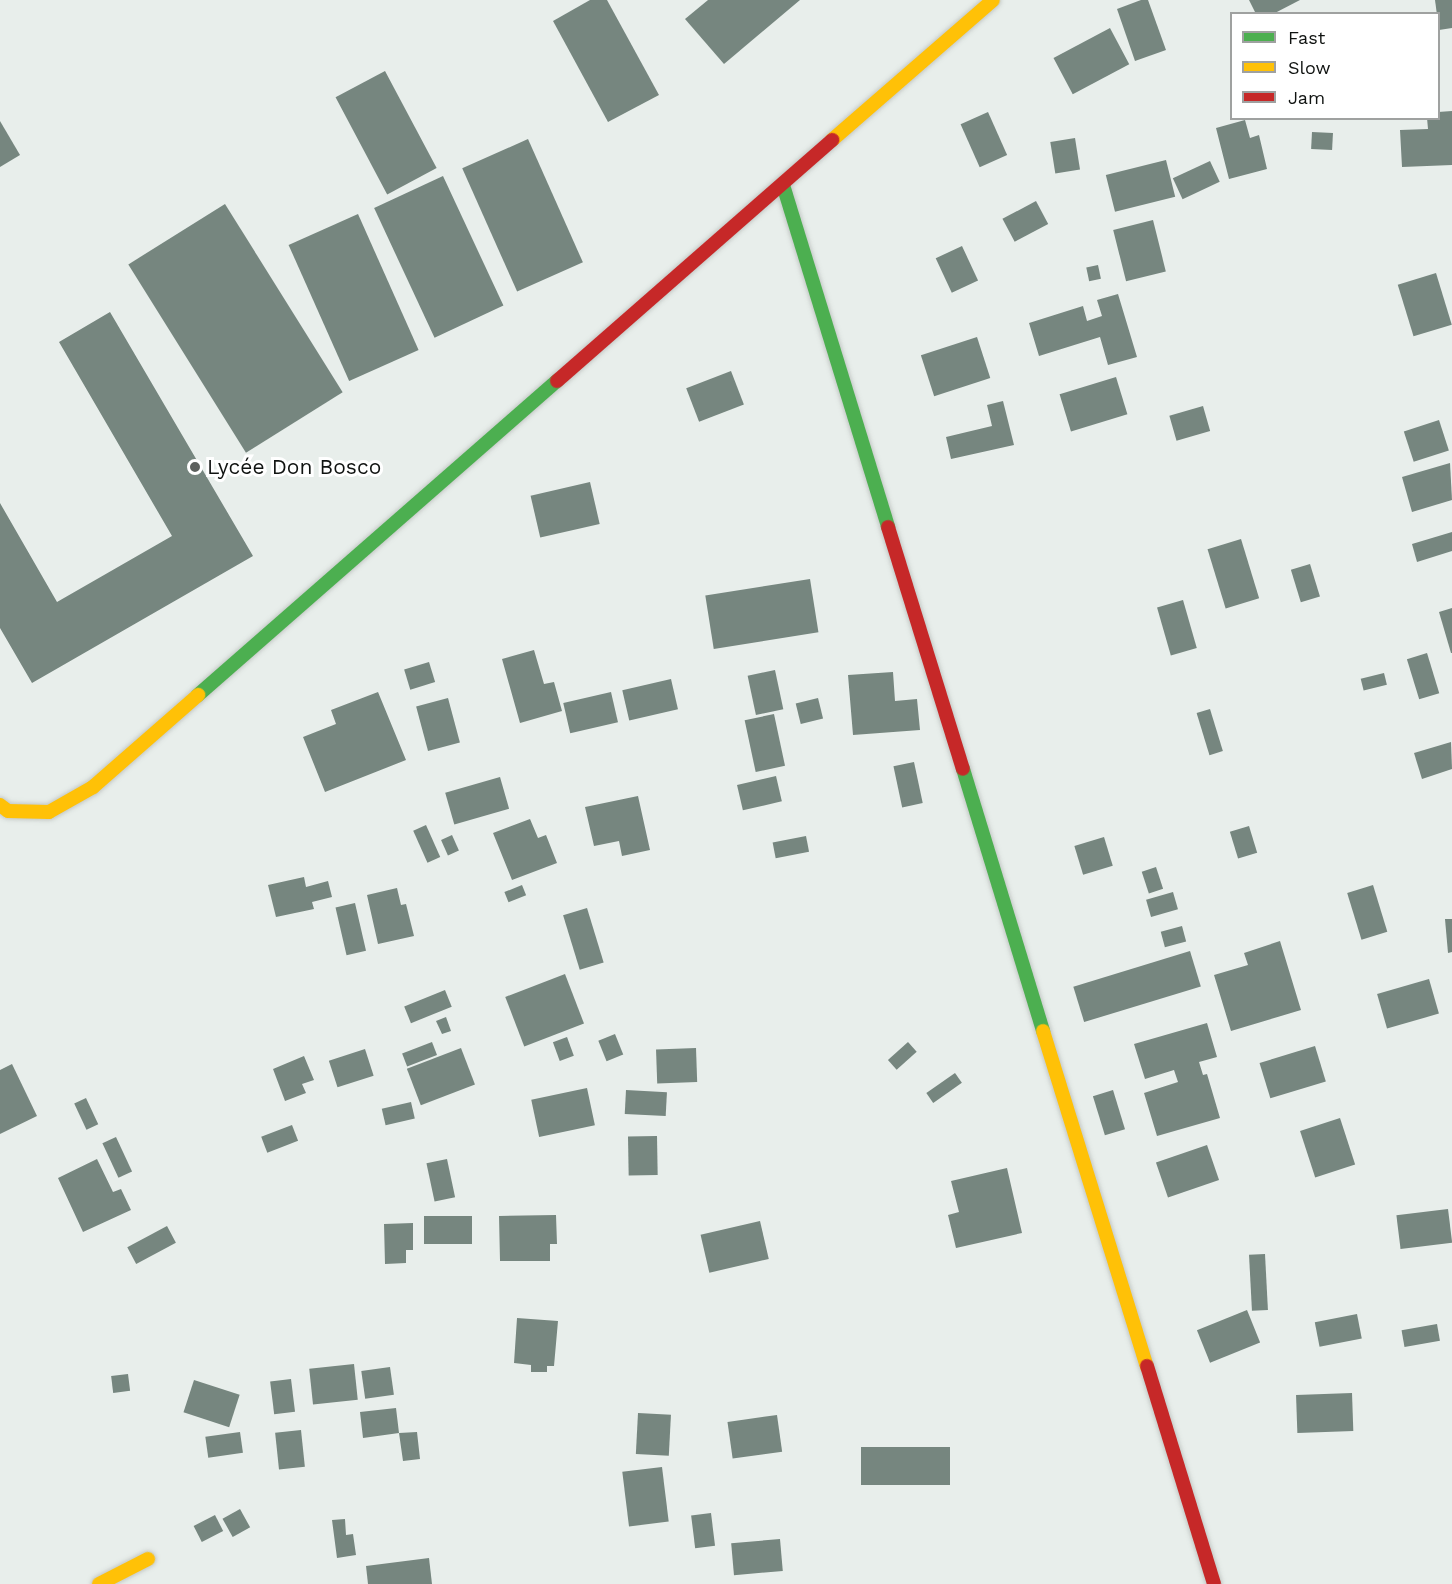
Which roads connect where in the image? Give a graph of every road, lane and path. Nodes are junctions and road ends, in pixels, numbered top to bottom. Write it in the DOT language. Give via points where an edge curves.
graph roads {
  1 [pos="993,0"];
  2 [pos="783,184"];
  3 [pos="0,805"];
  4 [pos="148,1559"];
  5 [pos="99,1584"];
  6 [pos="1214,1584"];
  1 -- 2 [label="street"];
  2 -- 3 [label="street" via="93,787 49,812 8,811"];
  2 -- 6 [label="street"];
  4 -- 5 [label="street"];
}
